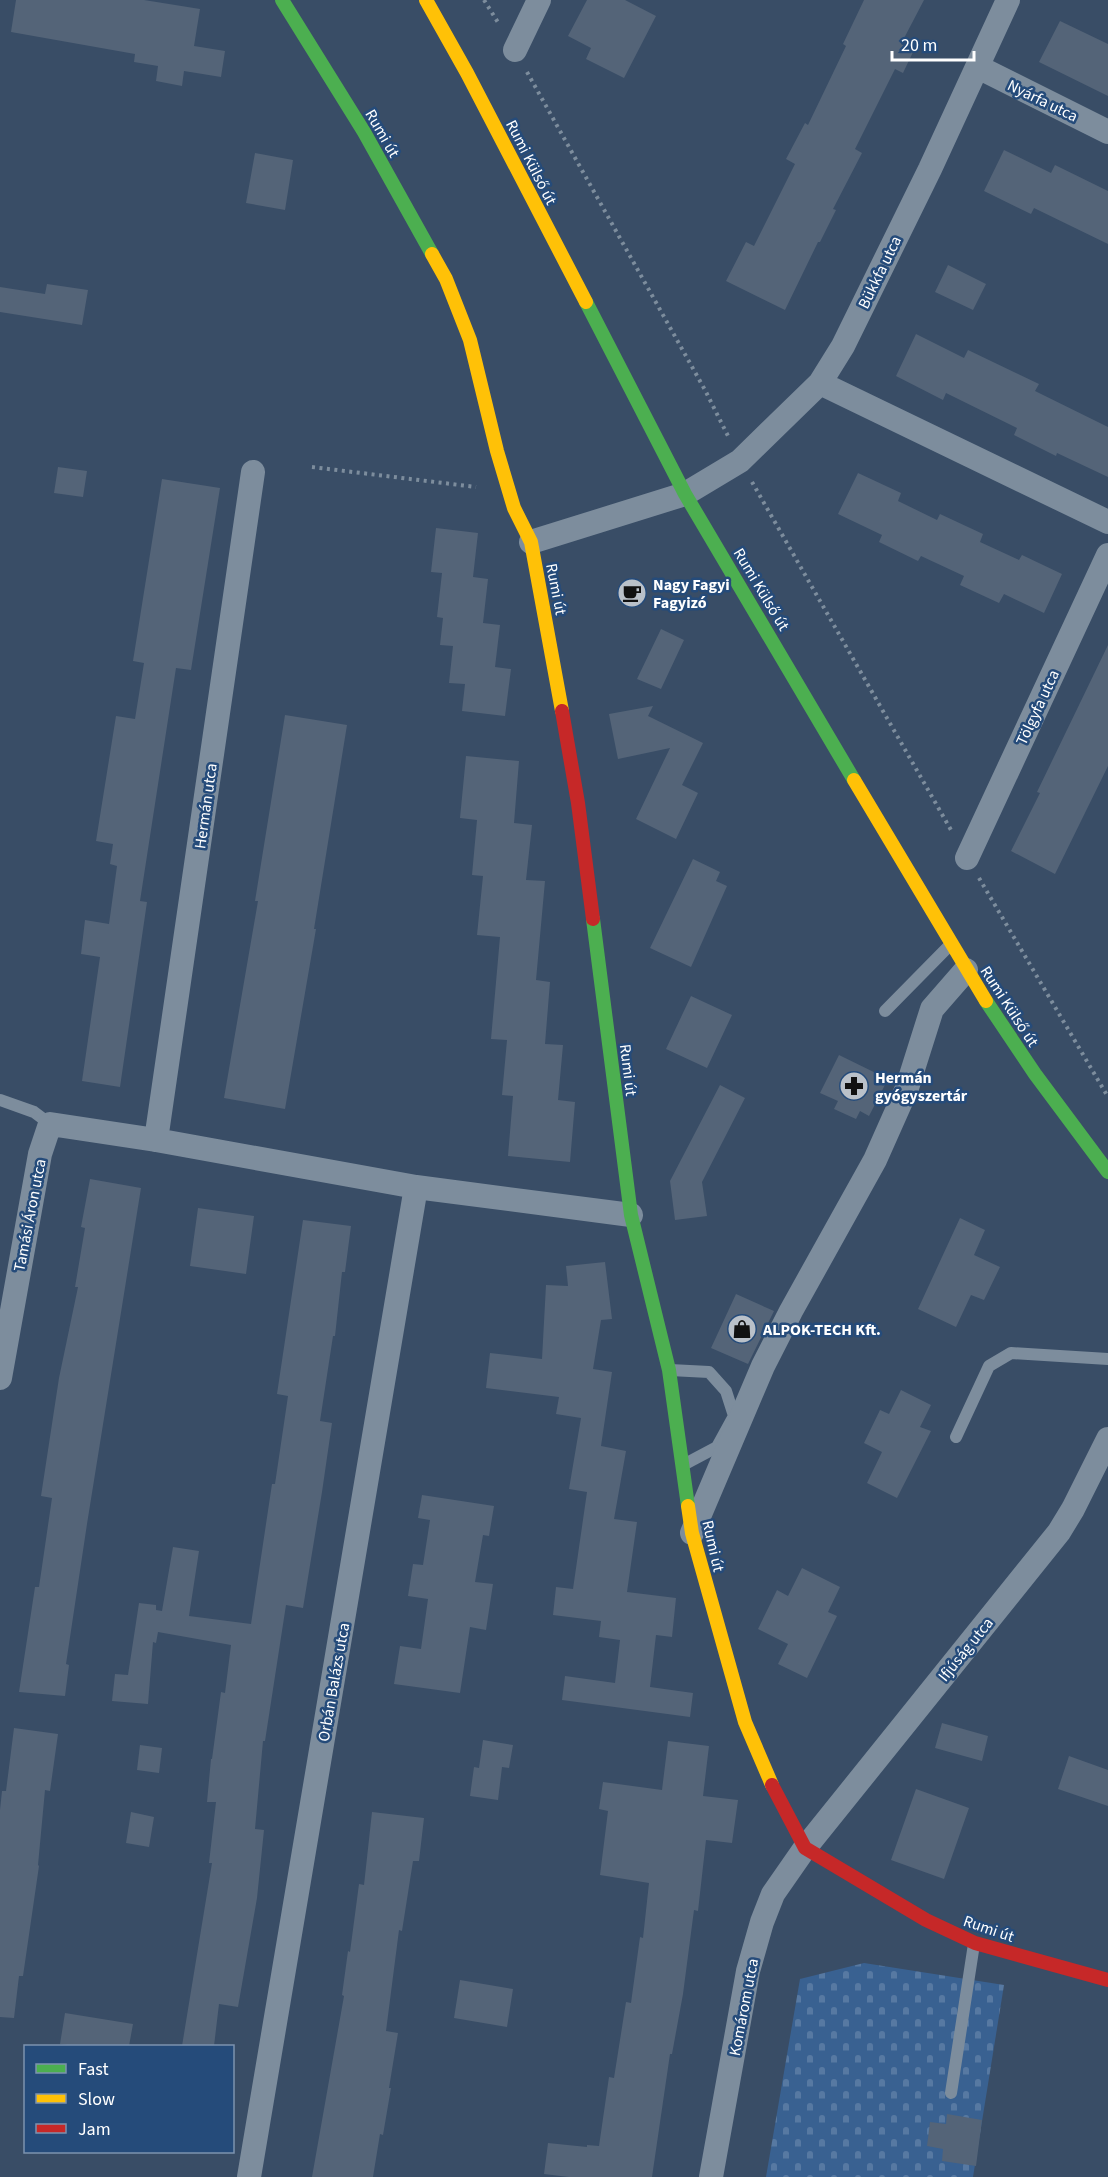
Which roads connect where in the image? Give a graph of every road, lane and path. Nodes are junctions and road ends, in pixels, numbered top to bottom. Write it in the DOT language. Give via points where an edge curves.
graph roads {
  1 [pos="282,0"];
  2 [pos="426,0"];
  3 [pos="484,0"];
  4 [pos="539,0"];
  5 [pos="1008,0"];
  6 [pos="515,50"];
  7 [pos="978,67"];
  8 [pos="1108,132"];
  9 [pos="820,383"];
  10 [pos="740,461"];
  11 [pos="312,467"];
  12 [pos="253,472"];
  13 [pos="480,487"];
  14 [pos="685,494"];
  15 [pos="1108,522"];
  16 [pos="531,542"];
  17 [pos="1108,555"];
  18 [pos="967,858"];
  19 [pos="951,944"];
  20 [pos="966,970"];
  21 [pos="885,1011"];
  22 [pos="1108,1097"];
  23 [pos="0,1100"];
  24 [pos="50,1124"];
  25 [pos="156,1140"];
  26 [pos="1108,1172"];
  27 [pos="416,1187"];
  28 [pos="631,1215"];
  29 [pos="1108,1359"];
  30 [pos="669,1370"];
  31 [pos="0,1378"];
  32 [pos="956,1437"];
  33 [pos="1108,1439"];
  34 [pos="681,1466"];
  35 [pos="692,1533"];
  36 [pos="805,1848"];
  37 [pos="975,1943"];
  38 [pos="1108,1980"];
  39 [pos="951,2092"];
  40 [pos="249,2177"];
  41 [pos="711,2177"];
  1 -- 16 [label="street, Rumi út" via="364,132 446,279 470,340 514,508"];
  2 -- 14 [label="street, Rumi Külső út"];
  3 -- 6 [label="path"];
  4 -- 6 [label="street"];
  5 -- 7 [label="street, Bükkfa utca"];
  6 -- 10 [label="path" via="705,390"];
  7 -- 8 [label="street, Nyárfa utca"];
  7 -- 9 [label="street, Bükkfa utca" via="843,346"];
  9 -- 10 [label="street, Bükkfa utca"];
  9 -- 15 [label="street"];
  10 -- 14 [label="street, Bükkfa utca"];
  10 -- 18 [label="path"];
  11 -- 13 [label="path"];
  12 -- 25 [label="street, Hermán utca"];
  14 -- 16 [label="street, Bükkfa utca"];
  14 -- 19 [label="street, Rumi Külső út"];
  16 -- 28 [label="street, Rumi út" via="578,803"];
  17 -- 18 [label="street, Tölgyfa utca"];
  18 -- 22 [label="path"];
  19 -- 20 [label="street, Rumi Külső út"];
  19 -- 21 [label="lane"];
  20 -- 26 [label="street, Rumi Külső út" via="1035,1074"];
  20 -- 35 [label="street" via="932,1009 907,1088 875,1160 763,1366"];
  23 -- 24 [label="lane" via="34,1112"];
  24 -- 25 [label="street"];
  24 -- 31 [label="street, Tamási Áron utca" via="40,1154"];
  25 -- 27 [label="street"];
  27 -- 28 [label="street"];
  27 -- 40 [label="street, Orbán Balázs utca"];
  28 -- 30 [label="street, Rumi út"];
  29 -- 32 [label="lane" via="1011,1353 989,1366"];
  30 -- 34 [label="street, Rumi út"];
  30 -- 34 [label="lane" via="709,1372 726,1391 734,1416 717,1447"];
  33 -- 36 [label="street, Ifjúság utca" via="1059,1532"];
  34 -- 35 [label="street, Rumi út"];
  35 -- 36 [label="street, Rumi út" via="745,1722"];
  36 -- 37 [label="street, Rumi út" via="926,1920"];
  36 -- 41 [label="street, Komárom utca" via="773,1894 762,1922 748,1971"];
  37 -- 38 [label="street, Rumi út"];
  37 -- 39 [label="lane"];
}
